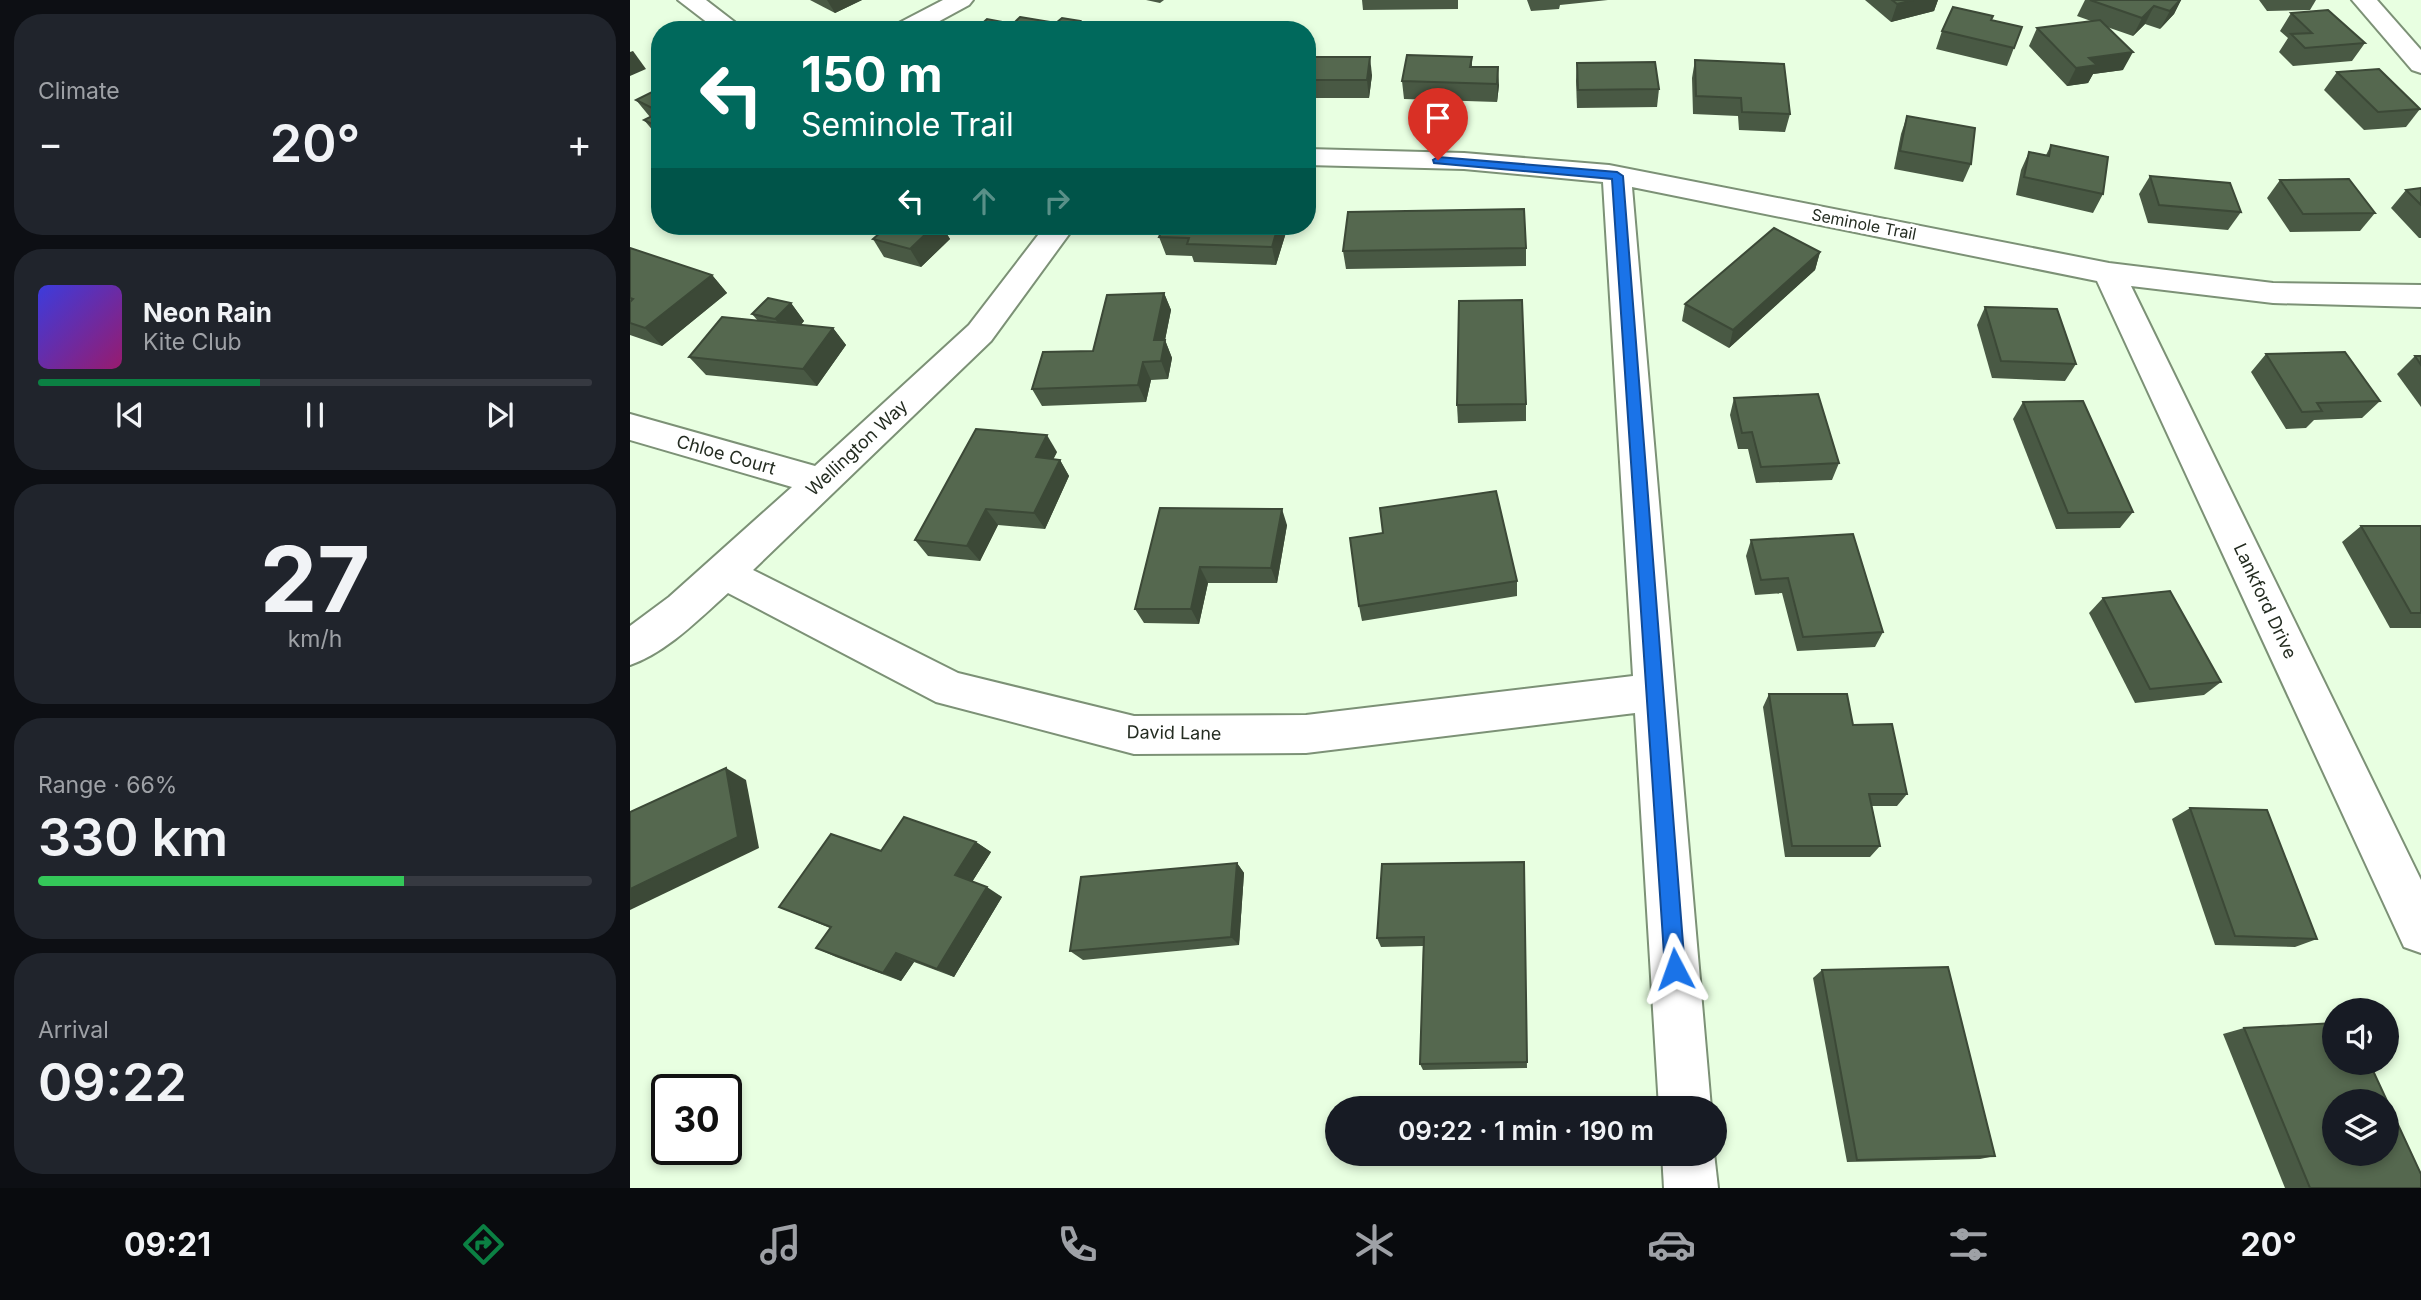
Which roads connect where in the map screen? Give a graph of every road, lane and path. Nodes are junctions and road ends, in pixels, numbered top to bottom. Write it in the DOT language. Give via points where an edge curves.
graph roads {
  1 [pos="690,0"];
  2 [pos="961,0"];
  3 [pos="2364,0"];
  4 [pos="720,21"];
  5 [pos="921,21"];
  6 [pos="2421,65"];
  7 [pos="1316,157"];
  8 [pos="1617,176"];
  9 [pos="1053,235"];
  10 [pos="2109,273"];
  11 [pos="2421,296"];
  12 [pos="630,427"];
  13 [pos="821,482"];
  14 [pos="724,573"];
  15 [pos="630,648"];
  16 [pos="1655,692"];
  17 [pos="2421,930"];
  18 [pos="1684,1096"];
  19 [pos="1689,1166"];
  20 [pos="1691,1188"];
  1 -- 4 [label="street"];
  2 -- 5 [label="street"];
  3 -- 6 [label="street"];
  7 -- 8 [label="street, Seminole Trail" via="1464,161"];
  8 -- 10 [label="street, Seminole Trail"];
  8 -- 16 [label="street"];
  9 -- 13 [label="street, Wellington Way" via="980,333"];
  10 -- 11 [label="street, Seminole Trail" via="2273,293"];
  10 -- 17 [label="street, Lankford Drive"];
  12 -- 13 [label="street, Chloe Court"];
  13 -- 14 [label="street, Wellington Way"];
  14 -- 15 [label="street, Wellington Way"];
  14 -- 16 [label="street, David Lane" via="950,689 1134,736 1306,734"];
  16 -- 18 [label="street"];
  19 -- 20 [label="street"];
}
